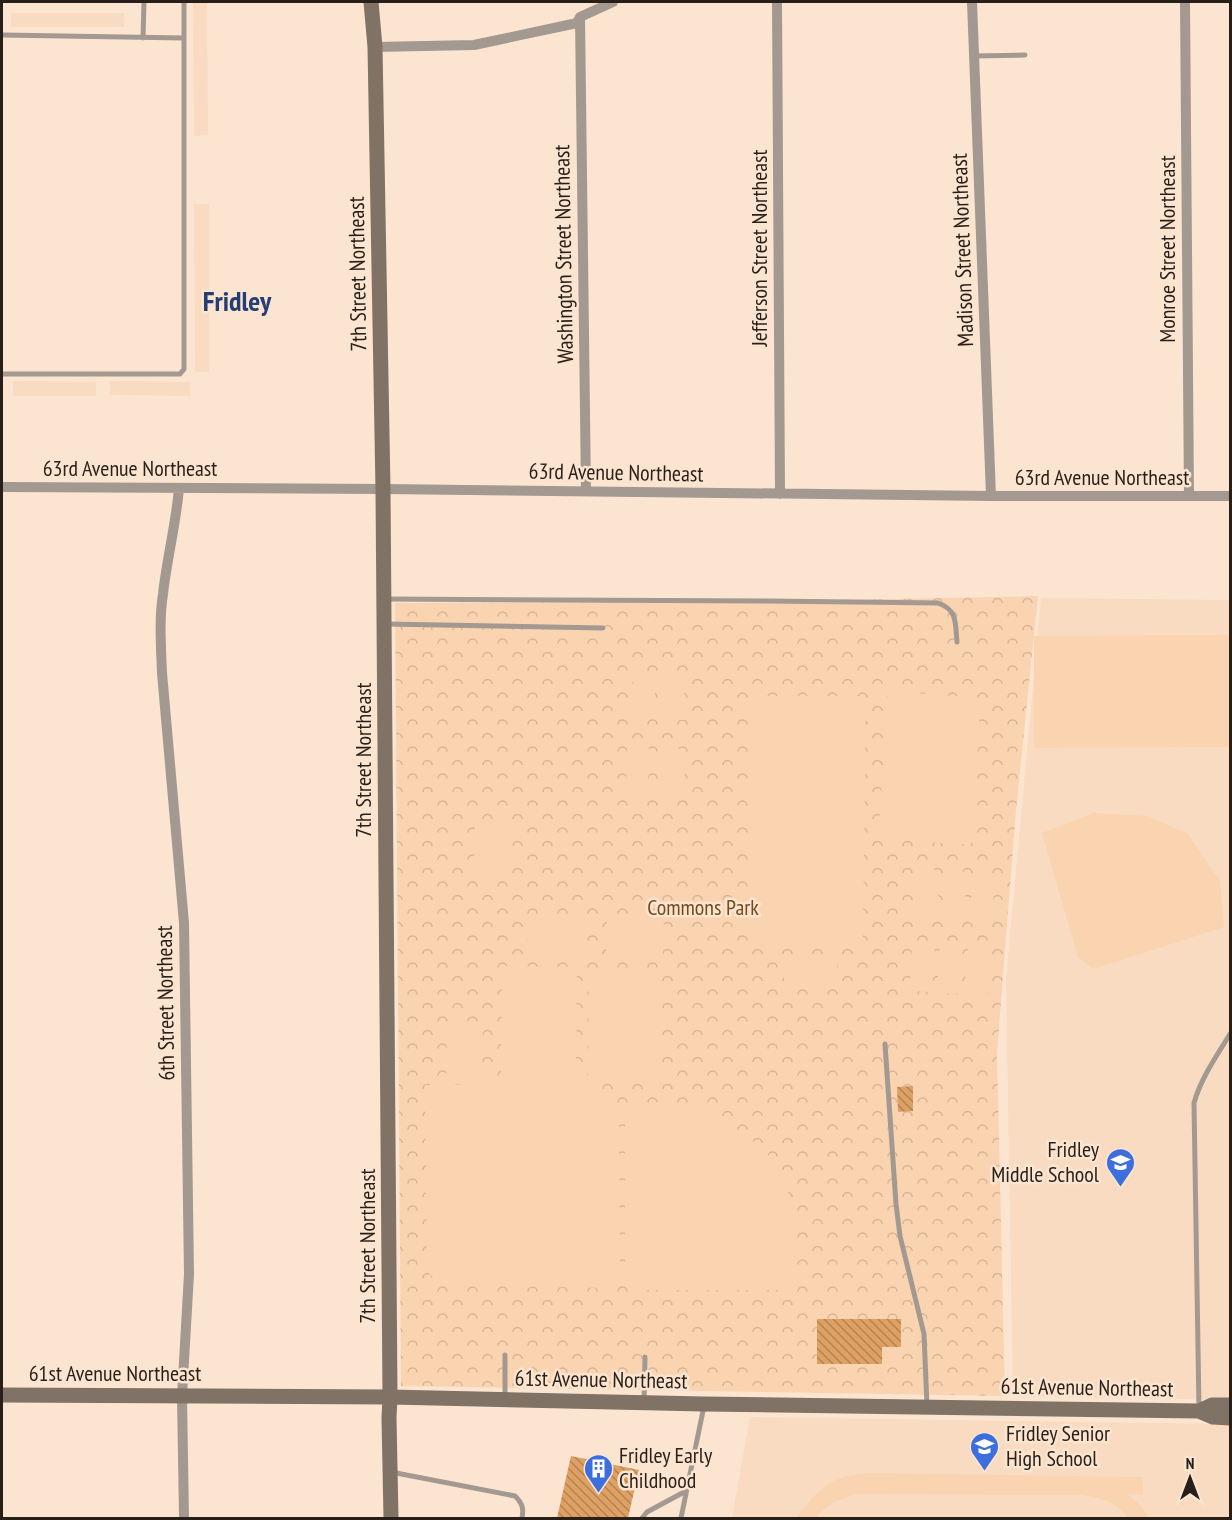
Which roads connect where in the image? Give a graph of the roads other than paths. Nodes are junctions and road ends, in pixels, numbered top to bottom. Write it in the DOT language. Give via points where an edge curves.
graph roads {
  1 [pos="144,2"];
  2 [pos="184,2"];
  3 [pos="371,2"];
  4 [pos="613,2"];
  5 [pos="777,2"];
  6 [pos="972,2"];
  7 [pos="1185,2"];
  8 [pos="580,17"];
  9 [pos="2,35"];
  10 [pos="143,38"];
  11 [pos="184,38"];
  12 [pos="375,47"];
  13 [pos="1025,55"];
  14 [pos="974,56"];
  15 [pos="2,374"];
  16 [pos="2,487"];
  17 [pos="179,488"];
  18 [pos="383,489"];
  19 [pos="586,491"];
  20 [pos="780,494"];
  21 [pos="991,496"];
  22 [pos="1189,496"];
  23 [pos="1230,496"];
  24 [pos="384,599"];
  25 [pos="384,624"];
  26 [pos="603,628"];
  27 [pos="957,642"];
  28 [pos="1230,1034"];
  29 [pos="885,1044"];
  30 [pos="505,1355"];
  31 [pos="645,1357"];
  32 [pos="2,1395"];
  33 [pos="182,1396"];
  34 [pos="390,1397"];
  35 [pos="505,1400"];
  36 [pos="644,1403"];
  37 [pos="704,1404"];
  38 [pos="1230,1405"];
  39 [pos="927,1407"];
  40 [pos="1199,1411"];
  41 [pos="1230,1418"];
  42 [pos="391,1472"];
  43 [pos="686,1491"];
  44 [pos="184,1518"];
  45 [pos="391,1518"];
  46 [pos="522,1518"];
  47 [pos="642,1518"];
  48 [pos="681,1518"];
  1 -- 10 [label="lane"];
  2 -- 11 [label="lane"];
  3 -- 12 [label="street, 7th Street Northeast"];
  4 -- 8 [label="street"];
  5 -- 20 [label="street, Jefferson Street Northeast"];
  6 -- 14 [label="street, Madison Street Northeast"];
  7 -- 22 [label="street, Monroe Street Northeast"];
  8 -- 12 [label="street" via="577,23 474,45"];
  8 -- 19 [label="street, Washington Street Northeast"];
  9 -- 10 [label="lane"];
  10 -- 11 [label="lane"];
  11 -- 15 [label="lane" via="184,369 180,374"];
  12 -- 18 [label="street, 7th Street Northeast"];
  13 -- 14 [label="lane"];
  14 -- 21 [label="street, Madison Street Northeast"];
  16 -- 17 [label="street, 63rd Avenue Northeast"];
  17 -- 18 [label="street, 63rd Avenue Northeast"];
  17 -- 33 [label="street, 6th Street Northeast" via="162,597 161,634 184,923 189,1274"];
  18 -- 19 [label="street, 63rd Avenue Northeast"];
  18 -- 24 [label="street, 7th Street Northeast"];
  19 -- 20 [label="street, 63rd Avenue Northeast"];
  20 -- 21 [label="street, 63rd Avenue Northeast"];
  21 -- 22 [label="street, 63rd Avenue Northeast"];
  22 -- 23 [label="street, 63rd Avenue Northeast"];
  24 -- 25 [label="street, 7th Street Northeast"];
  24 -- 27 [label="lane" via="938,603 953,612"];
  25 -- 26 [label="lane"];
  25 -- 34 [label="street, 7th Street Northeast"];
  28 -- 40 [label="lane" via="1198,1088 1194,1104"];
  29 -- 39 [label="lane" via="900,1236 924,1334"];
  30 -- 35 [label="lane"];
  31 -- 36 [label="lane"];
  32 -- 33 [label="street, 61st Avenue Northeast"];
  33 -- 34 [label="street, 61st Avenue Northeast"];
  33 -- 44 [label="street, 6th Street Northeast"];
  34 -- 35 [label="street, 61st Avenue Northeast"];
  34 -- 42 [label="street, 7th Street Northeast"];
  35 -- 36 [label="street, 61st Avenue Northeast"];
  36 -- 37 [label="street, 61st Avenue Northeast"];
  37 -- 39 [label="street, 61st Avenue Northeast"];
  37 -- 43 [label="lane"];
  38 -- 40 [label="street, 61st Avenue Northeast" via="1212,1405"];
  39 -- 40 [label="street, 61st Avenue Northeast"];
  40 -- 41 [label="street, 61st Avenue Northeast"];
  42 -- 45 [label="street, 7th Street Northeast"];
  42 -- 46 [label="lane" via="515,1496 524,1510"];
  43 -- 47 [label="lane"];
  43 -- 48 [label="lane"];
}
